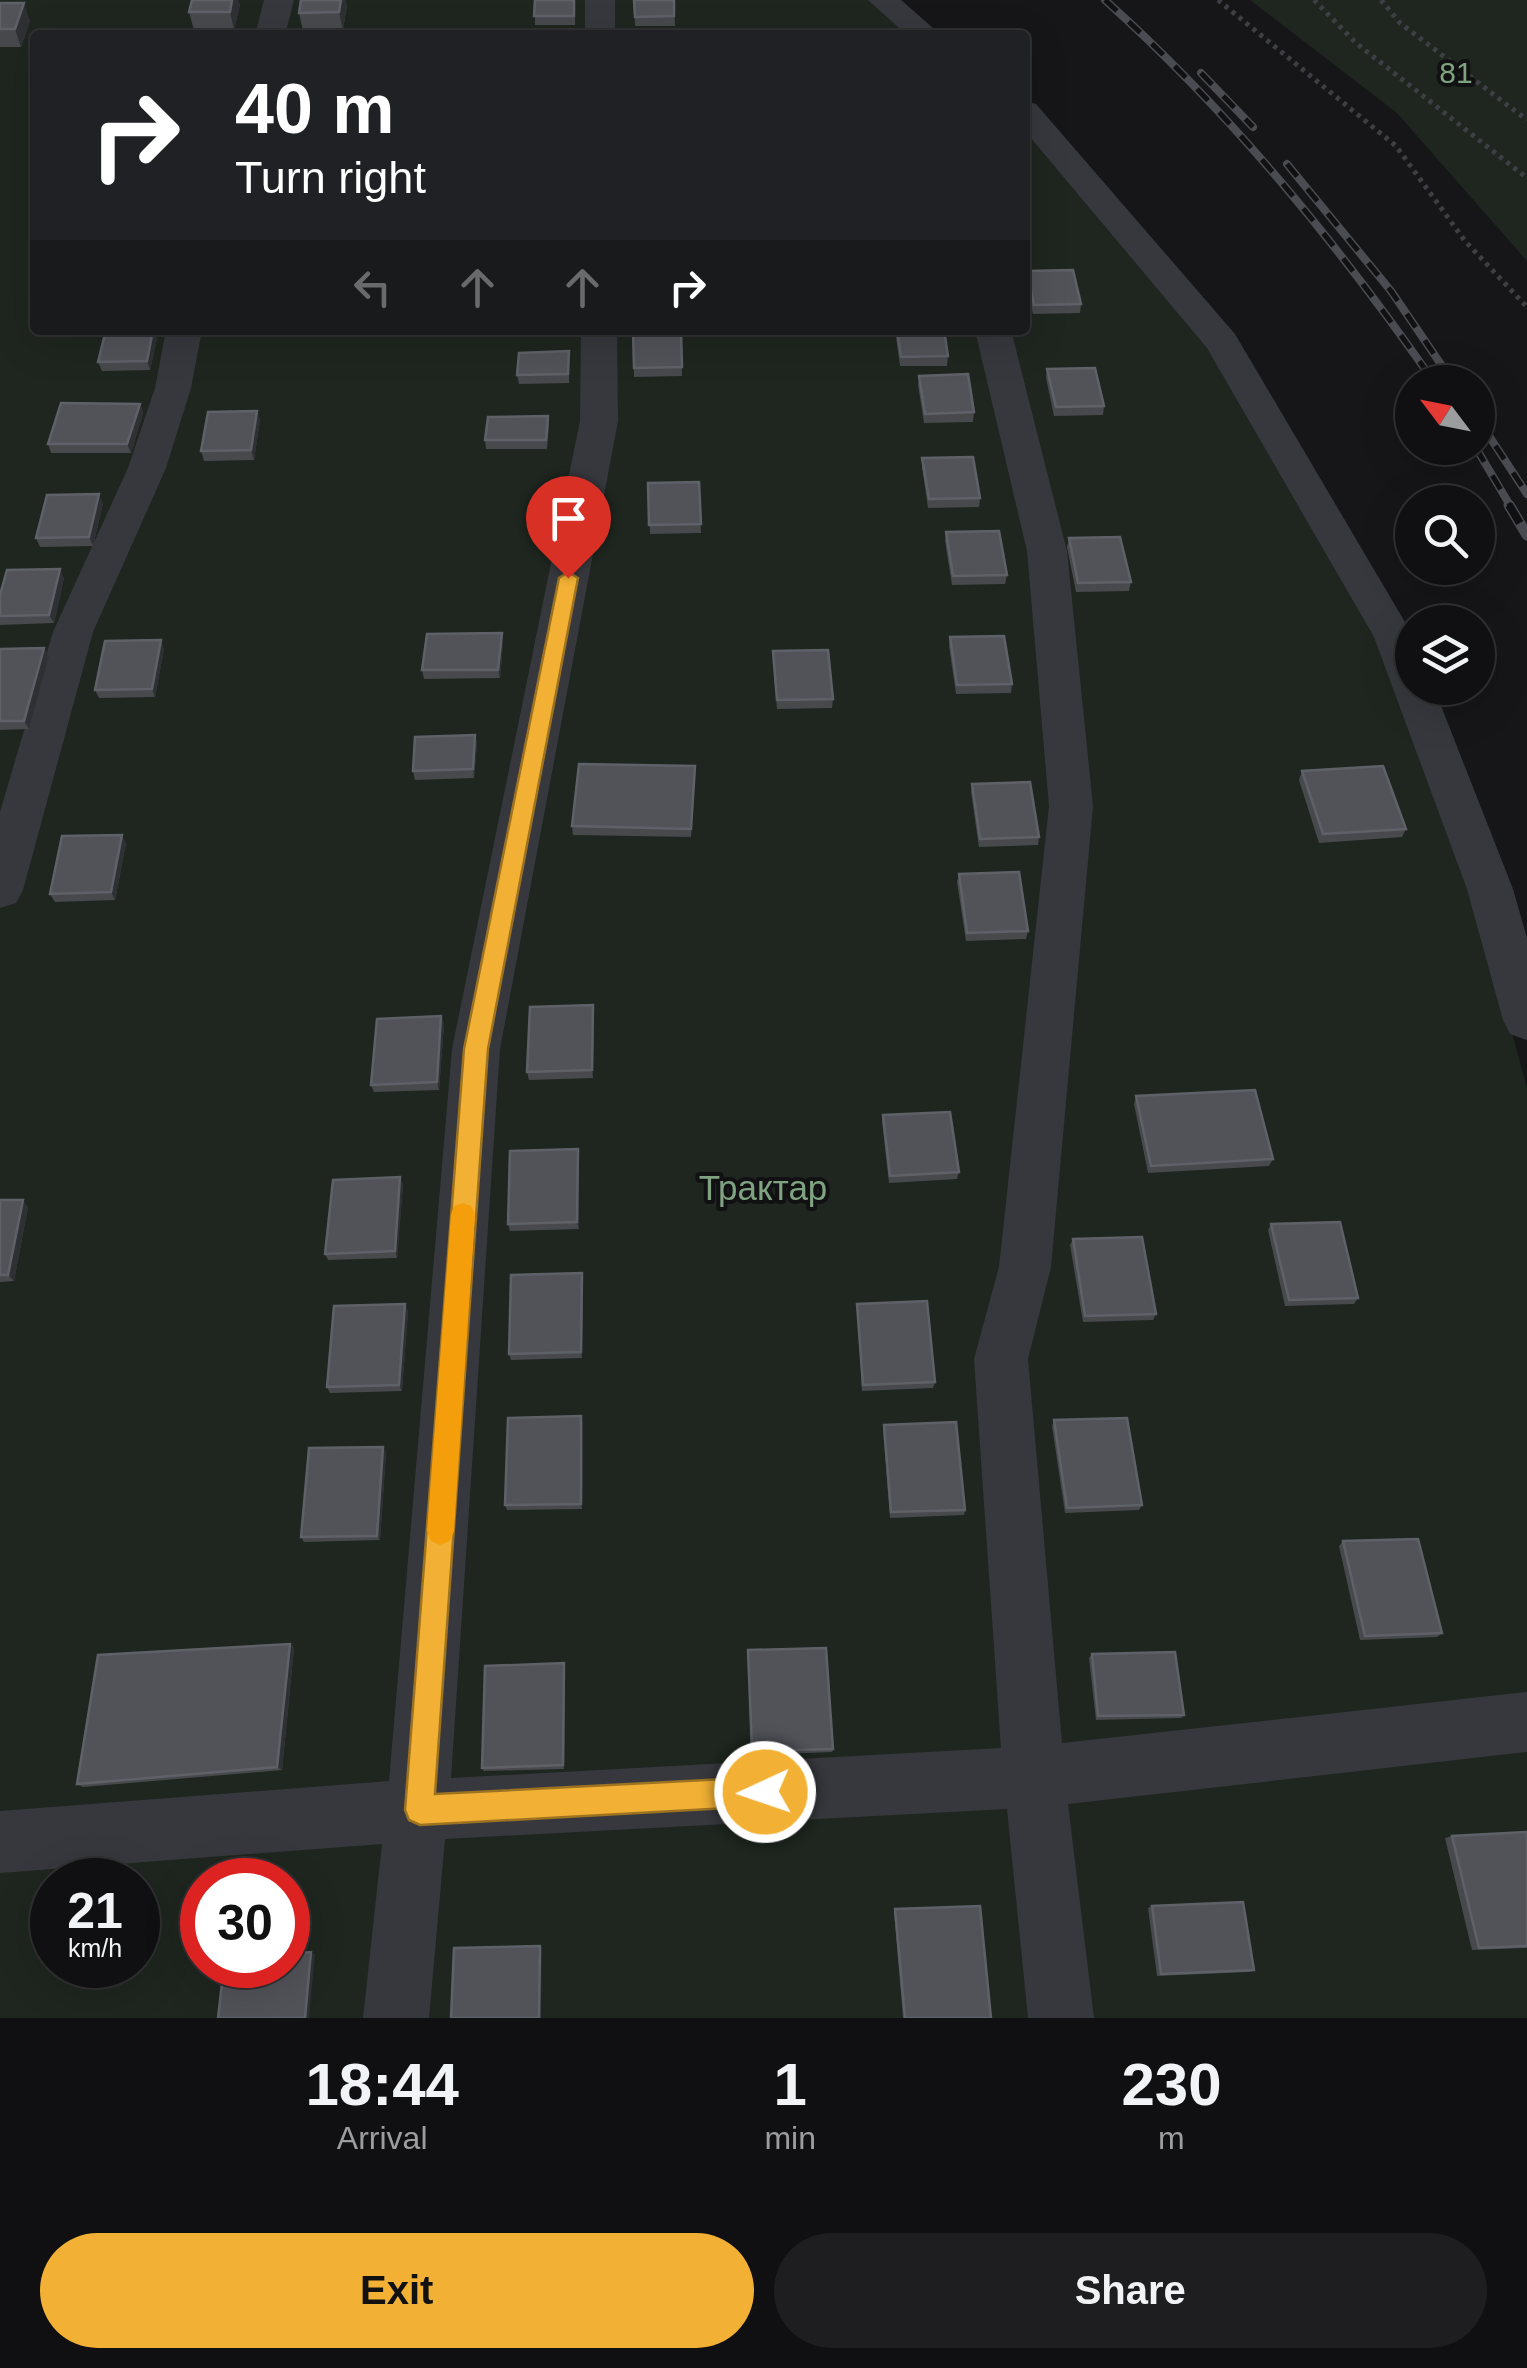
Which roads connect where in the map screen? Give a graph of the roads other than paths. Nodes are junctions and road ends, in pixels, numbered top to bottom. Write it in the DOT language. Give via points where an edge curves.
graph roads {
  1 [pos="279,0"];
  2 [pos="600,0"];
  3 [pos="882,0"];
  4 [pos="271,30"];
  5 [pos="600,30"];
  6 [pos="919,30"];
  7 [pos="1030,117"];
  8 [pos="183,335"];
  9 [pos="599,335"];
  10 [pos="994,335"];
  11 [pos="1395,640"];
  12 [pos="1420,705"];
  13 [pos="0,890"];
  14 [pos="1527,1020"];
  15 [pos="1527,1722"];
  16 [pos="1034,1777"];
  17 [pos="420,1810"];
  18 [pos="0,1842"];
  19 [pos="396,2018"];
  20 [pos="1061,2018"];
  1 -- 4 [label="street"];
  2 -- 5 [label="street"];
  3 -- 6 [label="street"];
  7 -- 11 [label="street" via="1222,342"];
  8 -- 13 [label="street" via="146,468 73,632"];
  9 -- 17 [label="street" via="599,421 476,1049"];
  10 -- 16 [label="street" via="1046,551 1071,806 1025,1266 1001,1359"];
  12 -- 14 [label="street" via="1490,888"];
  15 -- 16 [label="street"];
  16 -- 17 [label="street"];
  16 -- 20 [label="street"];
  17 -- 18 [label="street"];
  17 -- 19 [label="street"];
}
